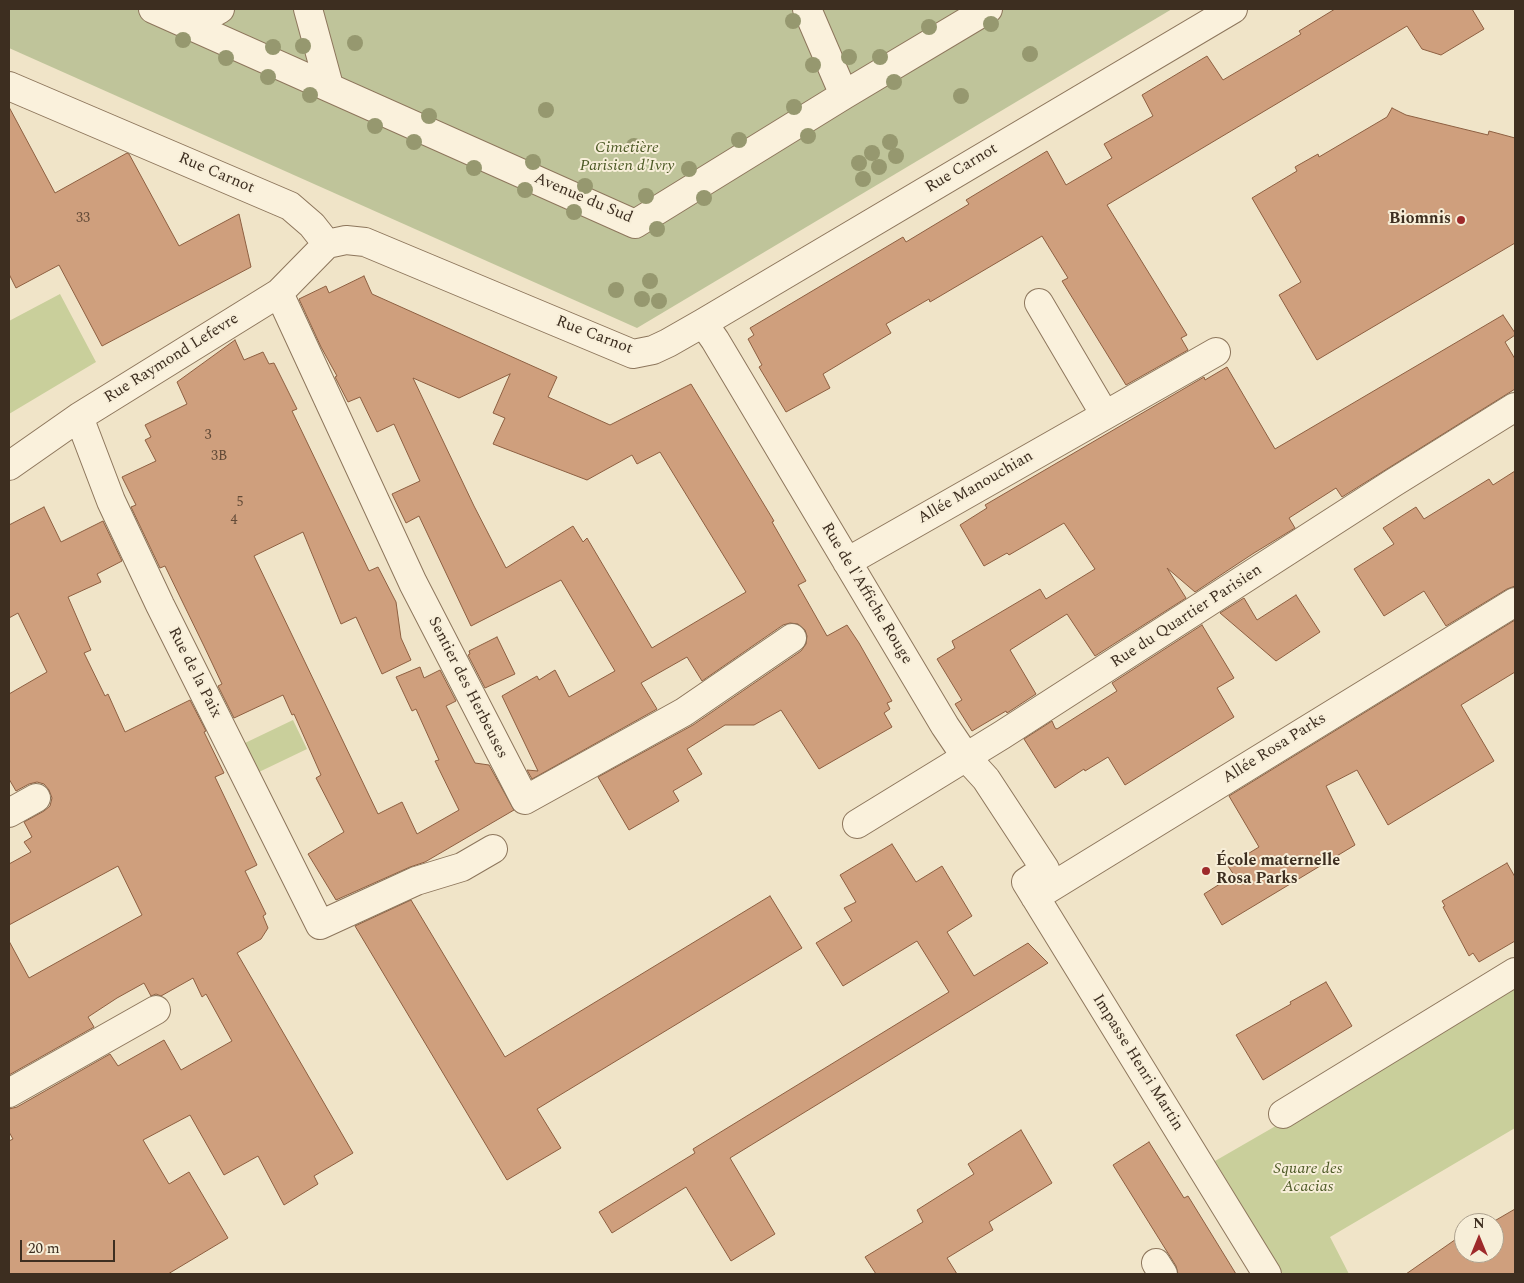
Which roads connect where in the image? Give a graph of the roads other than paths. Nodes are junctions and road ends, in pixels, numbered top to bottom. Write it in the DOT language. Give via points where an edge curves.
graph roads {
  1 [pos="153,9"];
  2 [pos="220,9"];
  3 [pos="308,9"];
  4 [pos="807,9"];
  5 [pos="988,9"];
  6 [pos="1233,9"];
  7 [pos="192,25"];
  8 [pos="9,86"];
  9 [pos="329,86"];
  10 [pos="844,95"];
  11 [pos="327,244"];
  12 [pos="279,293"];
  13 [pos="1039,303"];
  14 [pos="703,323"];
  15 [pos="1216,352"];
  16 [pos="1515,408"];
  17 [pos="1105,415"];
  18 [pos="78,417"];
  19 [pos="9,466"];
  20 [pos="848,562"];
  21 [pos="1515,602"];
  22 [pos="792,638"];
  23 [pos="966,757"];
  24 [pos="36,798"];
  25 [pos="9,813"];
  26 [pos="857,824"];
  27 [pos="493,849"];
  28 [pos="1038,858"];
  29 [pos="1036,897"];
  30 [pos="1515,972"];
  31 [pos="156,1010"];
  32 [pos="9,1093"];
  33 [pos="1283,1114"];
  34 [pos="1267,1274"];
  1 -- 7 [label="street, Avenue du Sud"];
  2 -- 7 [label="street"];
  3 -- 9 [label="street"];
  4 -- 10 [label="street"];
  5 -- 10 [label="street, Avenue du Sud"];
  6 -- 14 [label="street, Rue Carnot"];
  7 -- 9 [label="street, Avenue du Sud"];
  8 -- 11 [label="street, Rue Carnot" via="290,206 312,225"];
  9 -- 10 [label="street, Avenue du Sud" via="635,224"];
  11 -- 12 [label="street, Rue Raymond Lefevre"];
  11 -- 14 [label="street, Rue Carnot" via="346,240 366,242 633,354 660,347"];
  12 -- 18 [label="street, Rue Raymond Lefevre"];
  12 -- 22 [label="street, Sentier des Herbeuses" via="413,583 525,800 684,712"];
  13 -- 17 [label="street"];
  14 -- 20 [label="street, Rue de l'Affiche Rouge"];
  15 -- 17 [label="street, Allée Manouchian"];
  16 -- 23 [label="street, Rue du Quartier Parisien"];
  17 -- 20 [label="street, Allée Manouchian"];
  18 -- 19 [label="street, Rue Raymond Lefevre"];
  18 -- 27 [label="street, Rue de la Paix" via="111,501 156,596 320,925 416,881 462,867"];
  20 -- 23 [label="street, Rue de l'Affiche Rouge"];
  21 -- 29 [label="street, Allée Rosa Parks"];
  23 -- 26 [label="street, Rue du Quartier Parisien"];
  23 -- 28 [label="street, Rue de l'Affiche Rouge" via="986,779"];
  24 -- 25 [label="street"];
  28 -- 29 [label="street, Impasse Henri Martin" via="1045,869 1026,882"];
  29 -- 34 [label="street, Impasse Henri Martin"];
  30 -- 33 [label="street"];
  31 -- 32 [label="street"];
}
